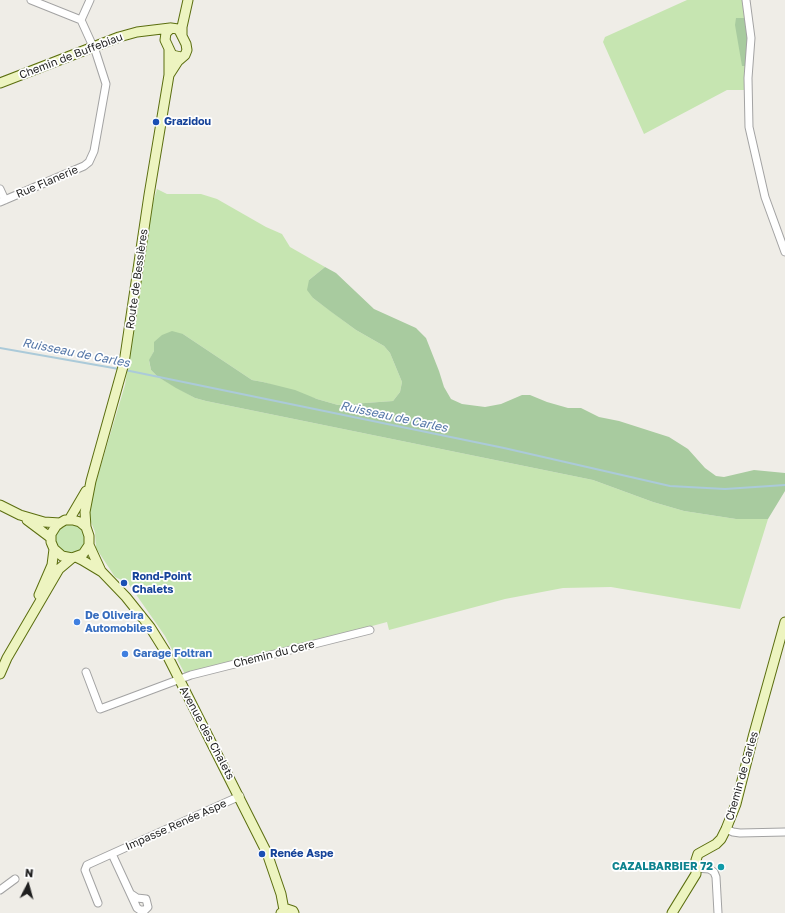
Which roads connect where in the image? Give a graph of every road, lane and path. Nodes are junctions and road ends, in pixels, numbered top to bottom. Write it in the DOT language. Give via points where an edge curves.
graph roads {
  1 [pos="31,0"];
  2 [pos="90,0"];
  3 [pos="746,0"];
  4 [pos="187,3"];
  5 [pos="81,20"];
  6 [pos="171,28"];
  7 [pos="142,31"];
  8 [pos="182,35"];
  9 [pos="165,40"];
  10 [pos="92,47"];
  11 [pos="169,49"];
  12 [pos="181,57"];
  13 [pos="169,75"];
  14 [pos="0,83"];
  15 [pos="0,189"];
  16 [pos="2,201"];
  17 [pos="785,252"];
  18 [pos="92,481"];
  19 [pos="0,505"];
  20 [pos="20,515"];
  21 [pos="64,521"];
  22 [pos="86,528"];
  23 [pos="51,538"];
  24 [pos="89,545"];
  25 [pos="54,549"];
  26 [pos="74,558"];
  27 [pos="102,572"];
  28 [pos="785,622"];
  29 [pos="26,623"];
  30 [pos="370,630"];
  31 [pos="7,658"];
  32 [pos="0,666"];
  33 [pos="86,672"];
  34 [pos="0,674"];
  35 [pos="178,679"];
  36 [pos="240,796"];
  37 [pos="726,829"];
  38 [pos="785,832"];
  39 [pos="112,854"];
  40 [pos="696,868"];
  41 [pos="14,879"];
  42 [pos="0,890"];
  43 [pos="131,894"];
  44 [pos="98,903"];
  45 [pos="282,911"];
  46 [pos="294,913"];
  47 [pos="672,913"];
  48 [pos="718,913"];
  1 -- 5 [label="street"];
  2 -- 5 [label="street"];
  3 -- 17 [label="street" via="751,38 748,78 749,127 765,197"];
  4 -- 6 [label="street, Route de Bessières"];
  4 -- 8 [label="street, Route de Bessières"];
  5 -- 10 [label="street, Rue Flanerie"];
  6 -- 7 [label="street, Chemin de Buffebiau"];
  6 -- 8 [label="street" via="178,29"];
  6 -- 9 [label="street, Route de Bessières" via="166,33"];
  7 -- 9 [label="street"];
  7 -- 10 [label="street, Chemin de Buffebiau"];
  8 -- 12 [label="street, Route de Bessières" via="187,50"];
  9 -- 11 [label="street, Route de Bessières"];
  10 -- 14 [label="street, Chemin de Buffebiau"];
  10 -- 16 [label="street, Rue Flanerie" via="106,84 92,157 84,166"];
  11 -- 12 [label="street" via="172,54"];
  11 -- 13 [label="street, Route de Bessières"];
  12 -- 13 [label="street, Route de Bessières"];
  13 -- 18 [label="street, Route de Bessières" via="122,376"];
  15 -- 16 [label="street"];
  18 -- 21 [label="street, Route de Bessières" via="76,509"];
  18 -- 22 [label="street, Route de Bessières" via="84,512"];
  19 -- 20 [label="street"];
  20 -- 21 [label="street" via="44,522"];
  20 -- 23 [label="street"];
  21 -- 22 [label="street" via="76,520"];
  21 -- 23 [label="street, Route de Bessières" via="53,530"];
  22 -- 24 [label="street, Route de Bessières" via="90,536"];
  23 -- 25 [label="street"];
  24 -- 26 [label="street" via="83,554"];
  24 -- 27 [label="street, Avenue des Chalets"];
  25 -- 26 [label="street" via="62,556"];
  25 -- 29 [label="street" via="52,565"];
  26 -- 27 [label="street, Avenue des Chalets"];
  26 -- 29 [label="street" via="59,569"];
  27 -- 35 [label="street, Avenue des Chalets" via="126,596 150,627"];
  28 -- 37 [label="street, Chemin de Carles" via="736,804"];
  29 -- 31 [label="street"];
  30 -- 35 [label="street, Chemin du Cere"];
  31 -- 32 [label="street"];
  31 -- 34 [label="street"];
  33 -- 35 [label="street, Chemin du Cere" via="100,709"];
  35 -- 36 [label="street, Avenue des Chalets"];
  36 -- 39 [label="street, Impasse Renée Aspe"];
  36 -- 45 [label="street, Avenue des Chalets" via="267,852 281,894"];
  37 -- 38 [label="street" via="733,832"];
  37 -- 40 [label="street, Chemin de Carles" via="716,844 698,854"];
  39 -- 43 [label="street, Impasse Renée Aspe"];
  39 -- 44 [label="street, Impasse Renée Aspe" via="87,865 85,870"];
  40 -- 47 [label="street, Chemin de Carles" via="696,874"];
  40 -- 48 [label="street" via="710,869 714,872"];
  41 -- 42 [label="street"];
  45 -- 46 [label="street, Avenue des Chalets" via="290,909"];
}
